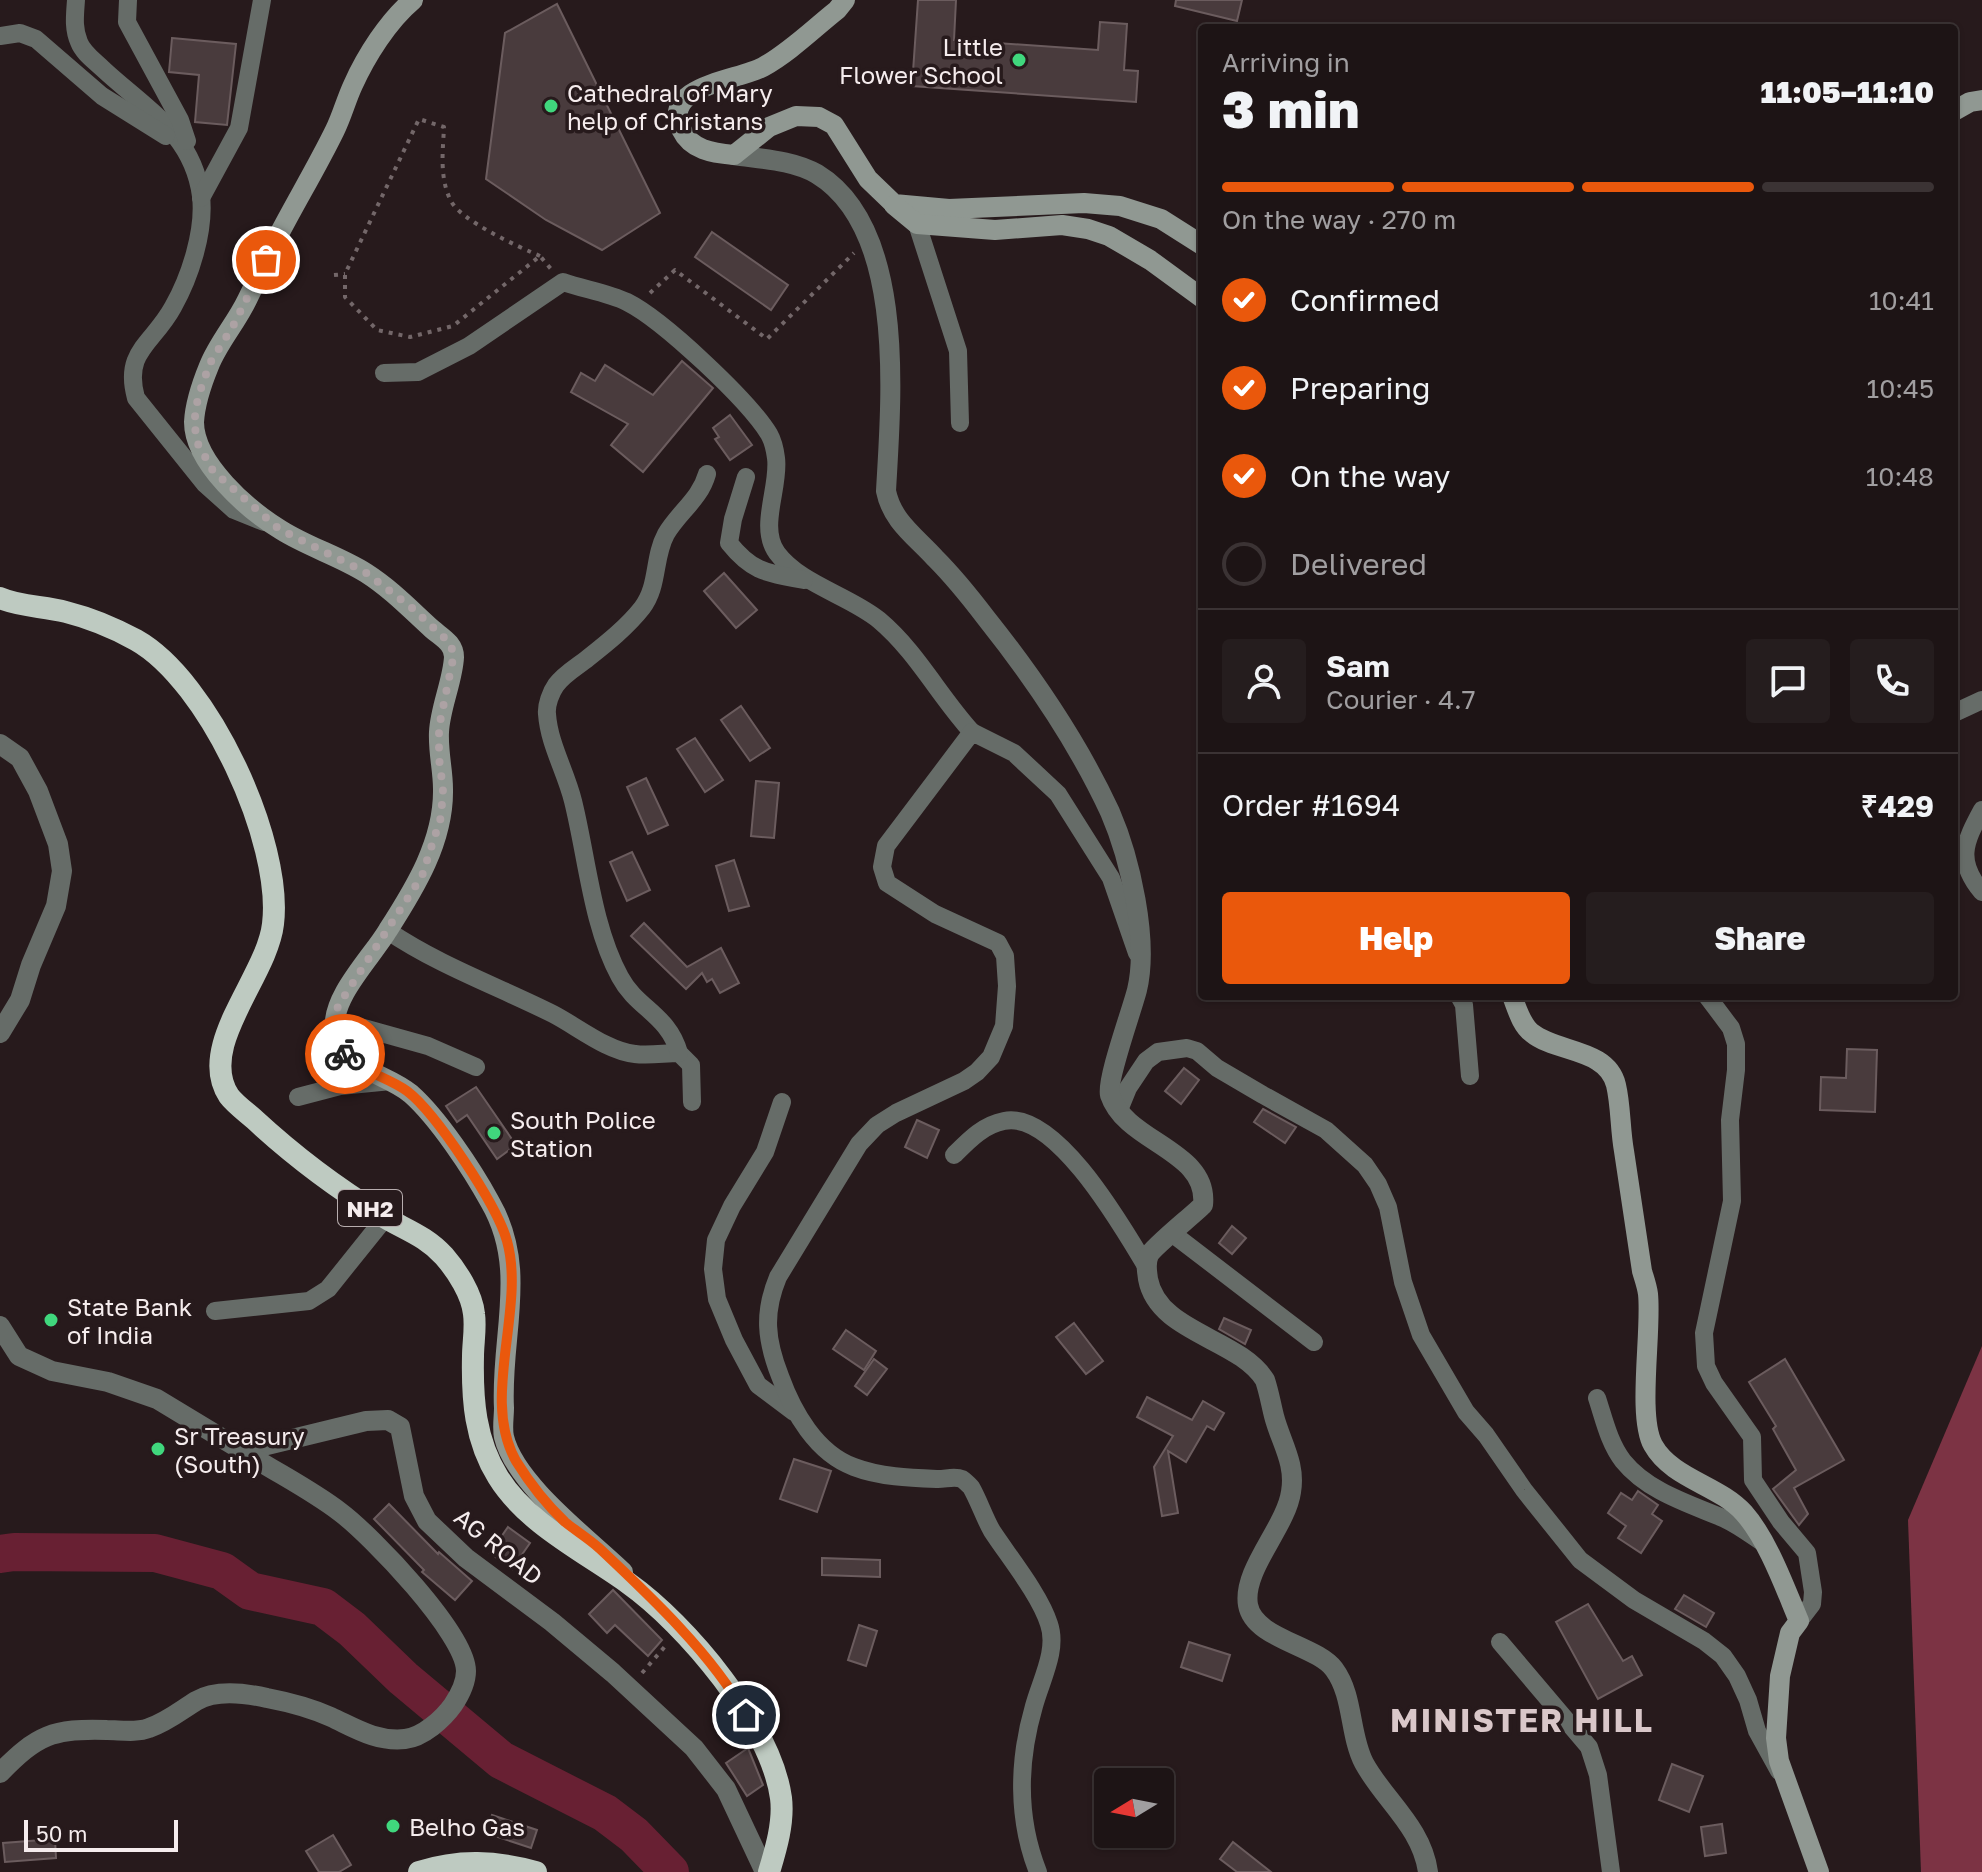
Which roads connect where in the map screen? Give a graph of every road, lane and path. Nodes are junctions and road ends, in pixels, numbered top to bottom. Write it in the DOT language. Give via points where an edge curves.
graph roads {
  1 [pos="76,0"];
  2 [pos="128,0"];
  3 [pos="262,0"];
  4 [pos="413,0"];
  5 [pos="845,0"];
  6 [pos="0,36"];
  7 [pos="1982,100"];
  8 [pos="1958,109"];
  9 [pos="734,155"];
  10 [pos="190,156"];
  11 [pos="201,198"];
  12 [pos="894,204"];
  13 [pos="917,224"];
  14 [pos="870,237"];
  15 [pos="1198,242"];
  16 [pos="540,256"];
  17 [pos="345,274"];
  18 [pos="334,275"];
  19 [pos="563,282"];
  20 [pos="1198,295"];
  21 [pos="635,307"];
  22 [pos="384,373"];
  23 [pos="960,423"];
  24 [pos="707,474"];
  25 [pos="746,477"];
  26 [pos="275,526"];
  27 [pos="818,583"];
  28 [pos="0,598"];
  29 [pos="1982,700"];
  30 [pos="1958,711"];
  31 [pos="972,732"];
  32 [pos="0,744"];
  33 [pos="1982,810"];
  34 [pos="1982,892"];
  35 [pos="388,931"];
  36 [pos="1139,959"];
  37 [pos="1461,1000"];
  38 [pos="1514,1000"];
  39 [pos="1710,1000"];
  40 [pos="335,1020"];
  41 [pos="0,1033"];
  42 [pos="679,1053"];
  43 [pos="476,1067"];
  44 [pos="1470,1076"];
  45 [pos="391,1081"];
  46 [pos="298,1097"];
  47 [pos="692,1102"];
  48 [pos="782,1102"];
  49 [pos="1119,1110"];
  50 [pos="954,1155"];
  51 [pos="385,1218"];
  52 [pos="1173,1234"];
  53 [pos="1146,1266"];
  54 [pos="215,1311"];
  55 [pos="0,1326"];
  56 [pos="1314,1342"];
  57 [pos="1597,1398"];
  58 [pos="797,1413"];
  59 [pos="243,1451"];
  60 [pos="1762,1542"];
  61 [pos="1799,1621"];
  62 [pos="676,1624"];
  63 [pos="1500,1642"];
  64 [pos="629,1688"];
  65 [pos="0,1773"];
  66 [pos="1788,1786"];
  67 [pos="419,1872"];
  68 [pos="536,1872"];
  69 [pos="767,1872"];
  70 [pos="1038,1872"];
  71 [pos="1428,1872"];
  72 [pos="1611,1872"];
  73 [pos="1819,1872"];
  1 -- 10 [label="street" via="79,44 171,129"];
  2 -- 10 [label="street" via="127,22 180,120"];
  3 -- 11 [label="street" via="239,128"];
  4 -- 26 [label="main road" via="354,82 336,127 210,363 198,397 198,444 213,471"];
  5 -- 9 [label="main road" via="763,67 696,90 679,105 682,132 696,148"];
  6 -- 10 [label="street" via="20,33 36,39 102,96 161,131"];
  7 -- 8 [label="main road"];
  9 -- 12 [label="main road" via="769,127 796,116 819,117 834,125 868,179"];
  9 -- 14 [label="street" via="779,161 816,174 847,199"];
  10 -- 11 [label="street"];
  11 -- 26 [label="street" via="196,253 173,307 133,364 131,380 136,398 205,484 234,510"];
  12 -- 13 [label="main road"];
  12 -- 15 [label="main road" via="949,209 1120,206 1161,219"];
  13 -- 20 [label="main road" via="1088,229 1150,260"];
  13 -- 23 [label="street" via="958,351"];
  14 -- 21 [label="path" via="767,339 675,270"];
  14 -- 36 [label="street" via="879,269 891,376 889,506 989,620 1084,761 1111,815 1127,864 1139,917"];
  16 -- 17 [label="path" via="453,326 410,337 377,330 356,312 345,297"];
  16 -- 17 [label="path" via="482,227 451,202 442,166 444,127 419,119"];
  16 -- 19 [label="path"];
  17 -- 18 [label="path"];
  19 -- 21 [label="street"];
  19 -- 22 [label="street" via="469,346 418,372"];
  21 -- 27 [label="street" via="658,322 749,408 771,437 776,460 770,532 776,551 790,567"];
  24 -- 42 [label="street" via="703,490 667,533 653,591 642,608 568,672 553,688 546,709 609,955 622,981 675,1038"];
  25 -- 27 [label="street" via="729,543 754,568"];
  26 -- 35 [label="main road" via="365,572 449,642 454,654 439,727 441,817 422,876"];
  27 -- 31 [label="street" via="877,619 917,660"];
  28 -- 51 [label="highway, NH2" via="66,612 138,641 172,667 194,695 256,816 274,885 273,928 221,1046 219,1071 230,1097 289,1152"];
  29 -- 30 [label="street"];
  31 -- 36 [label="street" via="1014,753 1058,794 1111,878"];
  31 -- 58 [label="street" via="886,846 882,867 887,883 935,914 998,943 1005,956 1004,1026 991,1057 977,1072 896,1113 859,1144 778,1277 768,1300 767,1325 774,1361"];
  32 -- 41 [label="street" via="20,758 38,791 62,871 56,906 20,1000"];
  33 -- 34 [label="street" via="1965,847 1969,875"];
  35 -- 40 [label="main road" via="349,987"];
  35 -- 42 [label="street" via="444,965 614,1047 635,1054"];
  36 -- 49 [label="street" via="1138,987 1110,1076 1110,1094"];
  37 -- 44 [label="street"];
  38 -- 60 [label="main road" via="1530,1032 1593,1058 1616,1081 1648,1294 1650,1438 1666,1460 1744,1514"];
  39 -- 61 [label="street" via="1731,1028 1736,1070 1730,1120 1732,1201 1704,1333 1706,1366 1752,1437 1753,1480 1807,1553 1812,1604"];
  40 -- 43 [label="street" via="392,1034"];
  40 -- 45 [label="main road" via="339,1046 348,1058"];
  42 -- 47 [label="street" via="691,1065"];
  45 -- 46 [label="street"];
  45 -- 62 [label="main road" via="437,1122 492,1203 507,1241 512,1282 504,1438 534,1487 564,1521"];
  48 -- 58 [label="street" via="765,1152 716,1240 713,1269 717,1299 758,1385"];
  49 -- 52 [label="street" via="1185,1162 1202,1183 1203,1205"];
  49 -- 66 [label="street" via="1146,1061 1158,1052 1187,1048 1326,1130 1365,1165 1388,1207 1403,1282 1421,1335 1466,1412 1580,1560 1723,1656"];
  50 -- 53 [label="street" via="978,1132 1006,1120 1030,1122 1068,1155 1106,1200"];
  51 -- 54 [label="street" via="328,1289 309,1301"];
  51 -- 62 [label="highway, NH2" via="412,1229 442,1253 463,1282 474,1312 473,1408 482,1447 500,1481 529,1512 632,1585"];
  52 -- 53 [label="street" via="1149,1253"];
  52 -- 56 [label="street"];
  53 -- 71 [label="street" via="1152,1294 1166,1310 1243,1358 1265,1380 1293,1474 1291,1496 1252,1579 1248,1605 1263,1627 1334,1668 1364,1763 1405,1818 1426,1857"];
  55 -- 59 [label="street" via="19,1356 52,1371 157,1399"];
  57 -- 60 [label="street" via="1623,1461 1685,1504 1727,1520"];
  58 -- 70 [label="street" via="808,1432 852,1467 897,1476 960,1478 970,1485 1044,1613 1050,1625 1050,1655 1033,1707 1021,1792"];
  59 -- 64 [label="street, AG ROAD" via="366,1421 388,1420 400,1427 414,1496 427,1521"];
  59 -- 65 [label="street" via="341,1512 426,1598 464,1659 466,1672 452,1706 409,1739 382,1739 279,1701 214,1694 146,1730 86,1729 47,1735"];
  60 -- 61 [label="main road"];
  61 -- 66 [label="main road" via="1790,1633 1777,1708 1777,1749"];
  62 -- 64 [label="path"];
  62 -- 69 [label="highway, NH2" via="736,1696 768,1753 781,1799 777,1847"];
  63 -- 72 [label="street" via="1589,1747"];
  64 -- 69 [label="street, AG ROAD" via="694,1748 726,1789"];
  66 -- 73 [label="main road"];
  67 -- 68 [label="highway" via="474,1861"];
}
